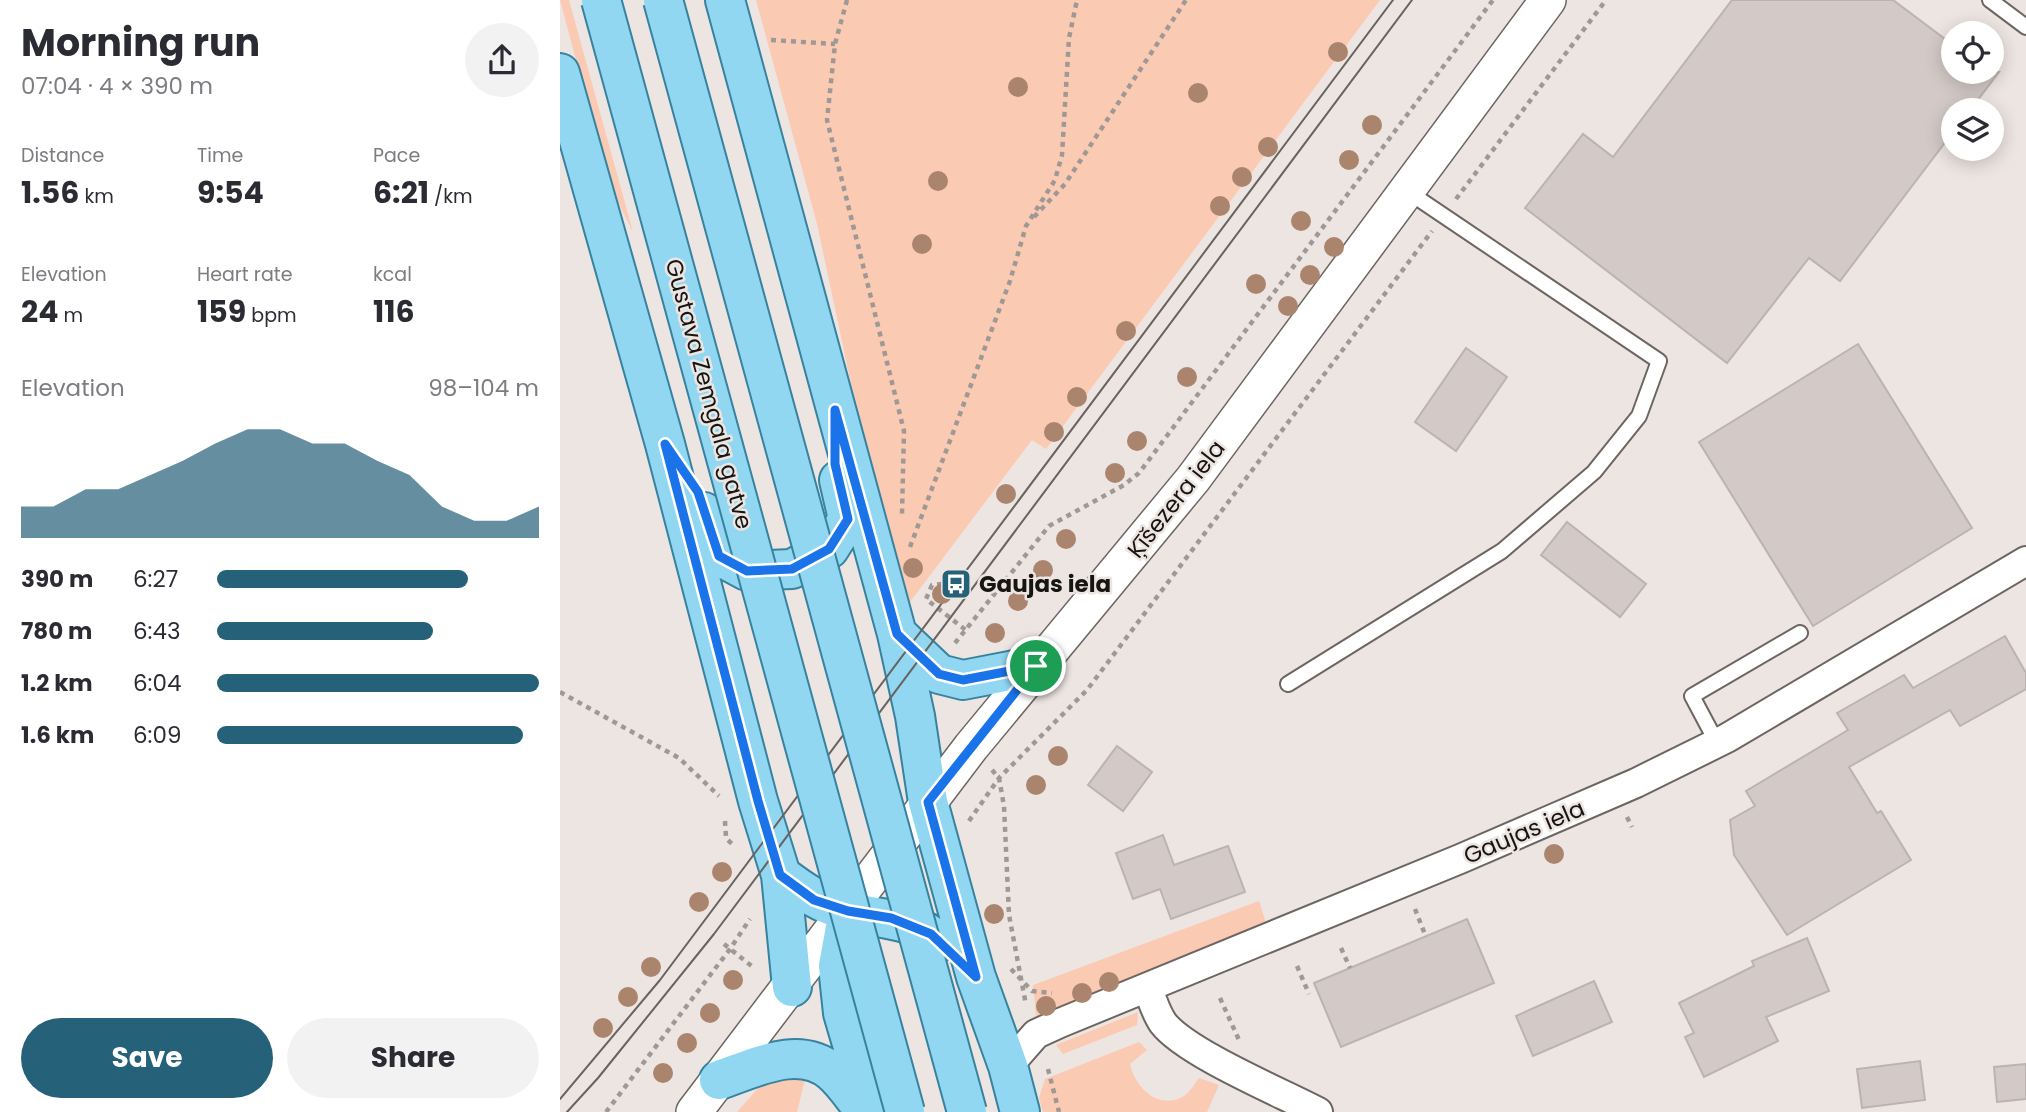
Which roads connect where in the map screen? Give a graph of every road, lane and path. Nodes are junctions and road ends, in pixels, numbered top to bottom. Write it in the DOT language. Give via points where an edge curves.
graph roads {
  1 [pos="601,0"];
  2 [pos="663,0"];
  3 [pos="725,0"];
  4 [pos="847,0"];
  5 [pos="1077,0"];
  6 [pos="1186,0"];
  7 [pos="1493,0"];
  8 [pos="1548,0"];
  9 [pos="1606,0"];
  10 [pos="1990,0"];
  11 [pos="2026,27"];
  12 [pos="767,40"];
  13 [pos="835,44"];
  14 [pos="560,73"];
  15 [pos="1407,191"];
  16 [pos="1443,215"];
  17 [pos="1026,226"];
  18 [pos="835,410"];
  19 [pos="665,444"];
  20 [pos="902,524"];
  21 [pos="908,554"];
  22 [pos="2026,561"];
  23 [pos="942,584"];
  24 [pos="967,631"];
  25 [pos="1800,633"];
  26 [pos="897,634"];
  27 [pos="953,646"];
  28 [pos="1036,666"];
  29 [pos="1288,684"];
  30 [pos="560,692"];
  31 [pos="1717,743"];
  32 [pos="721,800"];
  33 [pos="928,802"];
  34 [pos="725,820"];
  35 [pos="740,852"];
  36 [pos="780,875"];
  37 [pos="848,911"];
  38 [pos="1340,948"];
  39 [pos="730,949"];
  40 [pos="1297,966"];
  41 [pos="1350,968"];
  42 [pos="989,969"];
  43 [pos="1020,978"];
  44 [pos="792,987"];
  45 [pos="1149,988"];
  46 [pos="1309,995"];
  47 [pos="1220,998"];
  48 [pos="1026,1007"];
  49 [pos="1079,1015"];
  50 [pos="1239,1041"];
  51 [pos="1008,1066"];
  52 [pos="1048,1069"];
  53 [pos="719,1080"];
  54 [pos="606,1112"];
  55 [pos="694,1112"];
  56 [pos="865,1112"];
  57 [pos="905,1112"];
  58 [pos="967,1112"];
  59 [pos="1020,1112"];
  60 [pos="1059,1112"];
  61 [pos="1318,1112"];
  1 -- 57 [label="main road, Gustava Zemgala gatve, bridge"];
  2 -- 58 [label="main road, bridge"];
  3 -- 18 [label="main road"];
  4 -- 13 [label="path"];
  5 -- 17 [label="path" via="1069,38 1062,155 1055,180"];
  6 -- 17 [label="path" via="1065,184"];
  7 -- 24 [label="path" via="1139,473 1049,526"];
  8 -- 15 [label="street, Ķīšezera iela"];
  9 -- 16 [label="path"];
  10 -- 11 [label="lane"];
  12 -- 13 [label="path"];
  13 -- 20 [label="path" via="827,120 905,431"];
  14 -- 19 [label="main road"];
  15 -- 16 [label="lane"];
  15 -- 28 [label="street, Ķīšezera iela" via="1194,479"];
  16 -- 29 [label="lane" via="1660,361 1639,416 1594,472 1502,551"];
  16 -- 43 [label="path" via="1087,690 999,778 1009,915"];
  17 -- 21 [label="path" via="1010,281"];
  18 -- 19 [label="main road" via="835,464 848,519 829,549 792,569 747,571 719,556 698,492"];
  18 -- 26 [label="main road"];
  19 -- 36 [label="main road"];
  22 -- 31 [label="street, Gaujas iela"];
  23 -- 24 [label="path" via="932,584 926,599"];
  24 -- 27 [label="path"];
  25 -- 31 [label="lane" via="1692,696"];
  26 -- 28 [label="main road" via="939,674 963,680"];
  26 -- 33 [label="main road"];
  28 -- 33 [label="street, Ķīšezera iela"];
  30 -- 32 [label="path" via="679,758"];
  31 -- 45 [label="street, Gaujas iela" via="1562,816"];
  33 -- 37 [label="street, Ķīšezera iela"];
  33 -- 42 [label="main road"];
  34 -- 35 [label="path" via="726,838"];
  36 -- 37 [label="main road" via="814,900"];
  36 -- 44 [label="main road"];
  37 -- 42 [label="main road" via="891,918 931,934"];
  37 -- 44 [label="street, Ķīšezera iela"];
  37 -- 56 [label="main road" via="838,966 843,1013"];
  38 -- 41 [label="path"];
  39 -- 54 [label="path"];
  40 -- 46 [label="path"];
  42 -- 43 [label="path"];
  42 -- 51 [label="main road"];
  43 -- 48 [label="path"];
  43 -- 49 [label="path" via="1032,991 1059,994"];
  44 -- 53 [label="street"];
  45 -- 49 [label="street, Gaujas iela"];
  45 -- 61 [label="street" via="1163,1023 1177,1037"];
  47 -- 50 [label="path"];
  49 -- 51 [label="street, Gaujas iela" via="1036,1034"];
  51 -- 59 [label="main road"];
  52 -- 60 [label="path"];
  53 -- 55 [label="street"];
  53 -- 56 [label="main road" via="788,1057 817,1063 832,1072"];
}
